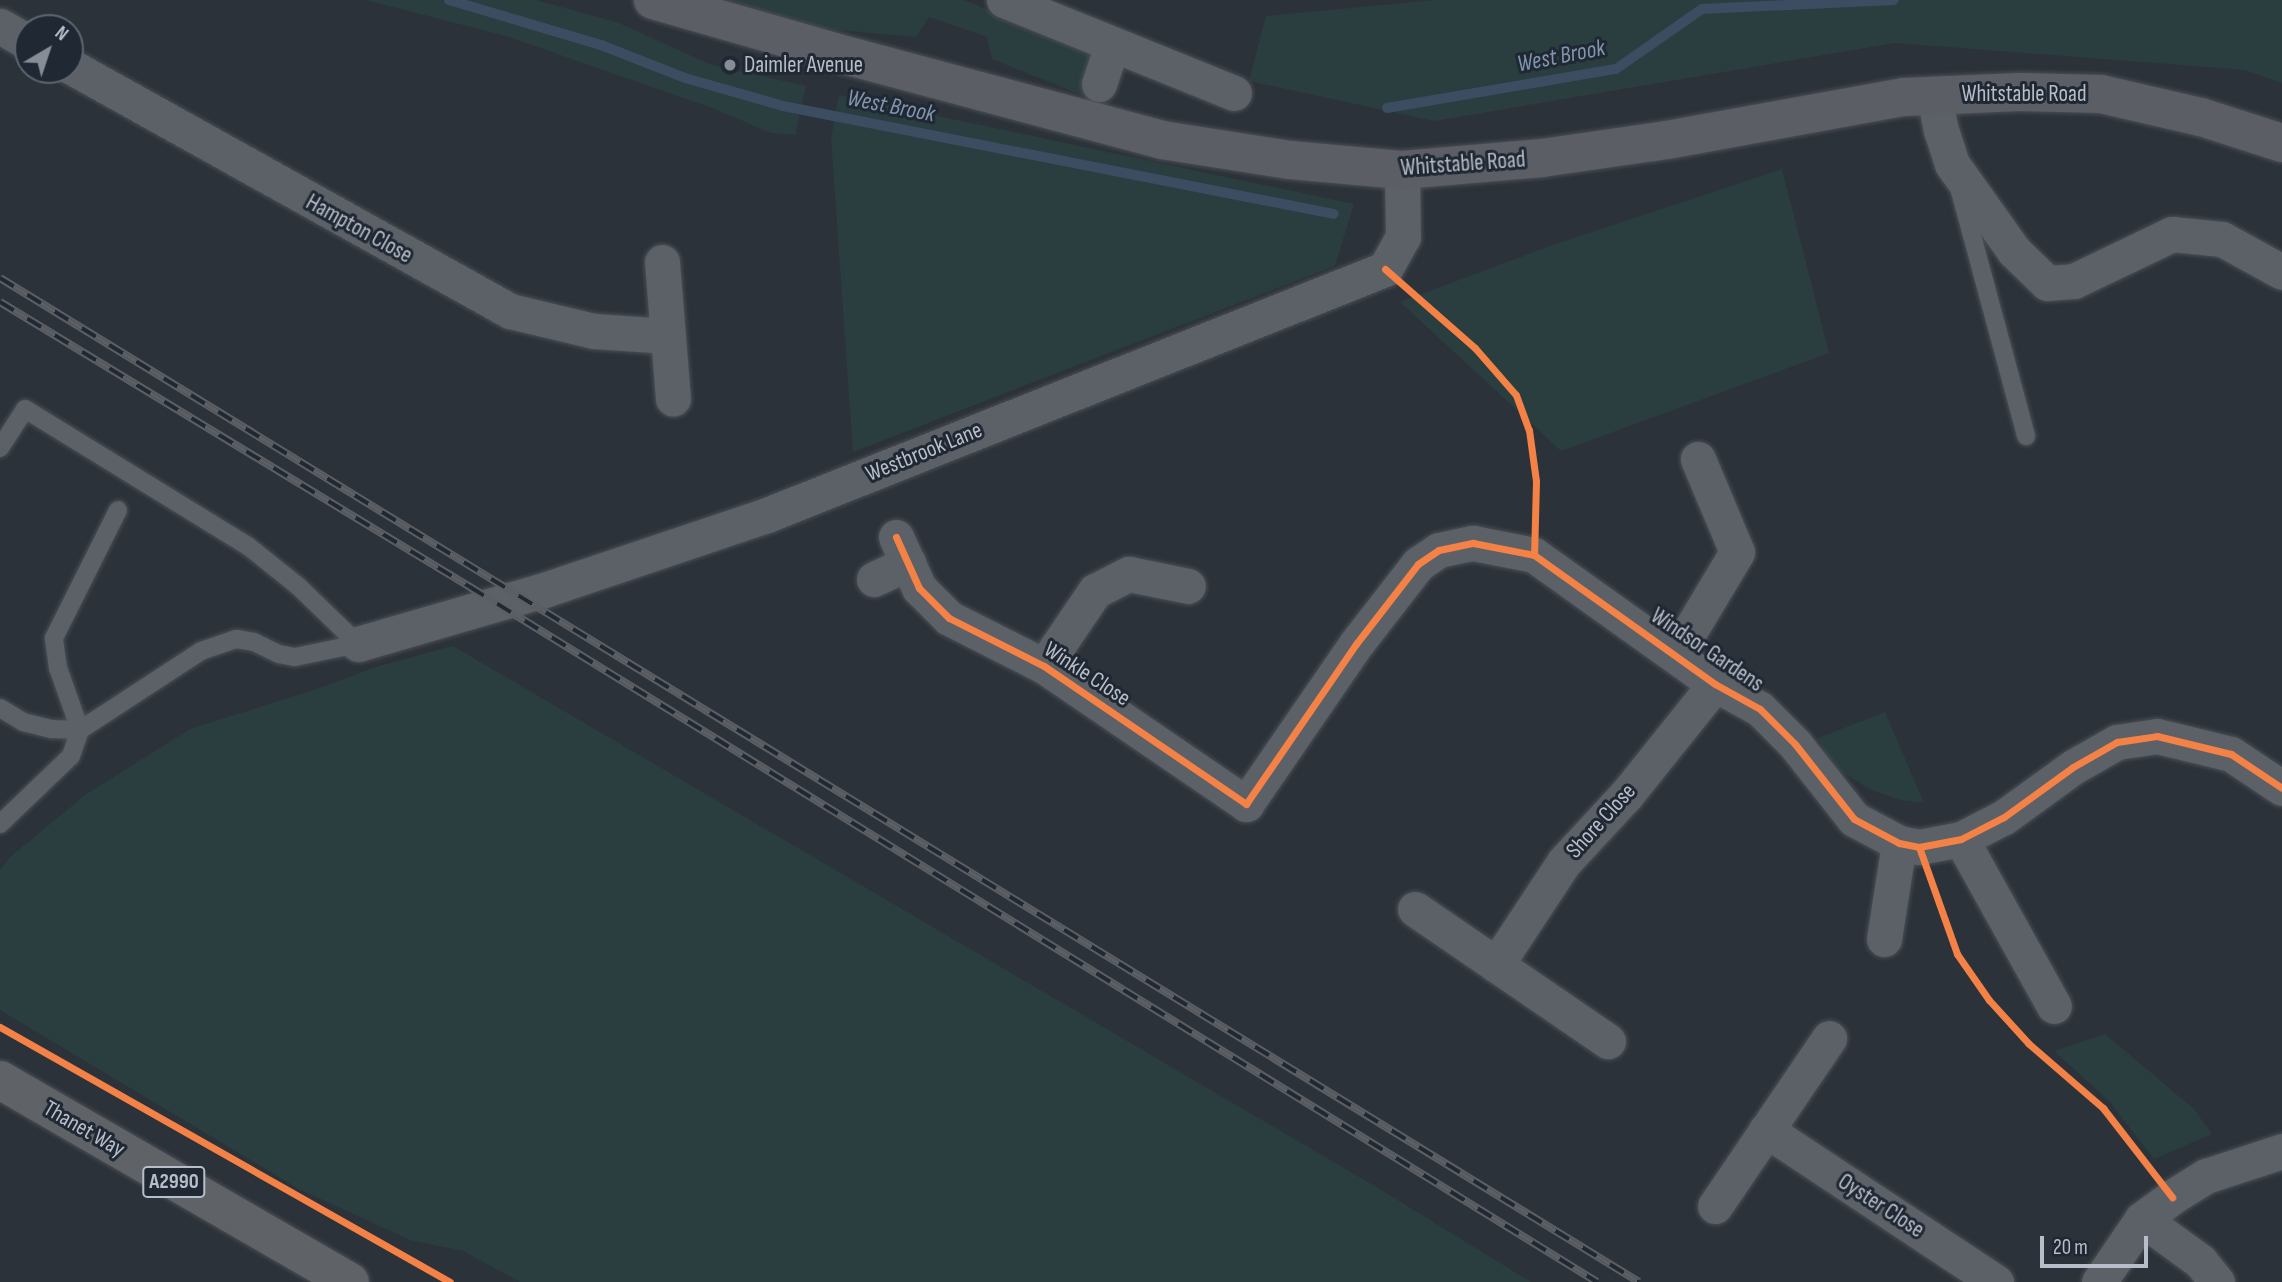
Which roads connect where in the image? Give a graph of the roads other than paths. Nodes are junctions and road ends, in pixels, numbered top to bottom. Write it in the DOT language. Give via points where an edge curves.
graph roads {
  1 [pos="653,0"];
  2 [pos="1004,0"];
  3 [pos="1112,45"];
  4 [pos="84,74"];
  5 [pos="1099,84"];
  6 [pos="1234,93"];
  7 [pos="1934,94"];
  8 [pos="2282,143"];
  9 [pos="1952,164"];
  10 [pos="1402,170"];
  11 [pos="662,262"];
  12 [pos="2282,272"];
  13 [pos="668,336"];
  14 [pos="673,399"];
  15 [pos="2026,436"];
  16 [pos="0,448"];
  17 [pos="1698,458"];
  18 [pos="118,510"];
  19 [pos="874,579"];
  20 [pos="1188,586"];
  21 [pos="358,644"];
  22 [pos="1676,654"];
  23 [pos="1044,666"];
  24 [pos="1715,684"];
  25 [pos="0,708"];
  26 [pos="80,730"];
  27 [pos="2282,788"];
  28 [pos="1246,804"];
  29 [pos="0,824"];
  30 [pos="1961,839"];
  31 [pos="1899,843"];
  32 [pos="1415,909"];
  33 [pos="1884,939"];
  34 [pos="1496,965"];
  35 [pos="2054,1006"];
  36 [pos="1829,1038"];
  37 [pos="1608,1041"];
  38 [pos="0,1080"];
  39 [pos="1766,1130"];
  40 [pos="2282,1151"];
  41 [pos="1715,1206"];
  42 [pos="2142,1220"];
  43 [pos="350,1282"];
  44 [pos="1996,1282"];
  45 [pos="2099,1282"];
  46 [pos="2217,1282"];
  1 -- 10 [label="main road, Whitstable Road" via="1162,140 1290,160"];
  2 -- 3 [label="street"];
  3 -- 5 [label="street"];
  3 -- 6 [label="street"];
  4 -- 13 [label="street, Hampton Close" via="510,311 594,331"];
  7 -- 8 [label="main road, Whitstable Road" via="2101,94 2201,117"];
  7 -- 9 [label="street"];
  7 -- 10 [label="main road, Whitstable Road" via="1667,141"];
  9 -- 12 [label="street" via="2014,251 2047,283 2074,281 2172,233 2222,239"];
  9 -- 15 [label="lane"];
  10 -- 21 [label="street, Westbrook Lane" via="1403,237 1385,269 767,515 544,590"];
  11 -- 13 [label="street"];
  13 -- 14 [label="street"];
  16 -- 21 [label="lane" via="25,409 248,546"];
  17 -- 22 [label="street, Windsor Gardens" via="1737,552"];
  18 -- 26 [label="lane" via="54,638 58,668"];
  19 -- 23 [label="street, Winkle Close" via="902,550 919,588 949,618"];
  20 -- 23 [label="street, Winkle Close" via="1129,574 1095,591"];
  21 -- 26 [label="lane" via="295,657 236,639 201,651"];
  22 -- 24 [label="street, Windsor Gardens"];
  22 -- 28 [label="street, Windsor Gardens" via="1534,555 1473,543 1439,550 1418,564 1356,644"];
  23 -- 28 [label="street, Winkle Close"];
  24 -- 31 [label="street, Windsor Gardens" via="1760,709 1795,744 1854,819"];
  24 -- 34 [label="street, Shore Close" via="1627,794 1564,862"];
  25 -- 26 [label="lane" via="23,722"];
  26 -- 29 [label="lane" via="71,756"];
  27 -- 30 [label="street, Windsor Gardens" via="2231,754 2157,736 2117,742 2073,767 2004,817"];
  30 -- 31 [label="street, Windsor Gardens" via="1919,847"];
  30 -- 35 [label="street"];
  31 -- 33 [label="street"];
  32 -- 34 [label="street"];
  34 -- 37 [label="street"];
  36 -- 39 [label="street"];
  38 -- 43 [label="main road, Thanet Way / A2990"];
  39 -- 41 [label="street"];
  39 -- 44 [label="street, Oyster Close"];
  40 -- 42 [label="street" via="2206,1176"];
  42 -- 45 [label="street"];
  42 -- 46 [label="street" via="2200,1261"];
}
